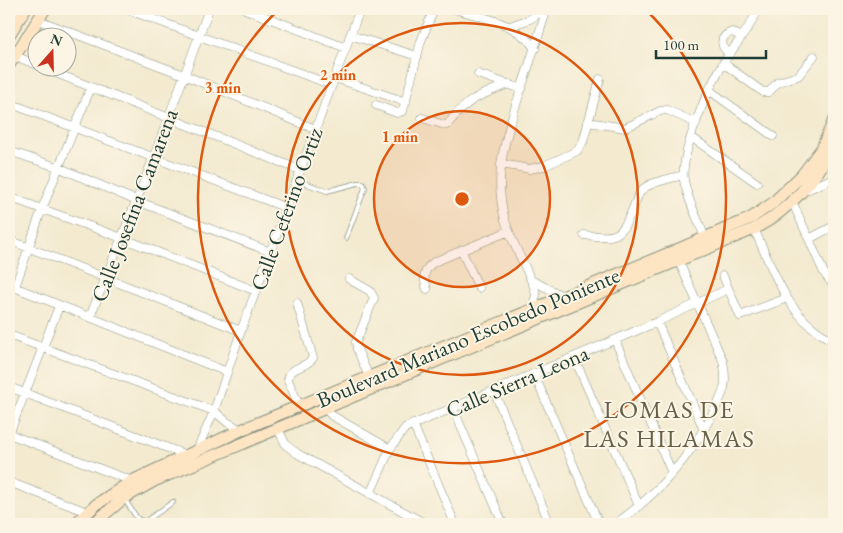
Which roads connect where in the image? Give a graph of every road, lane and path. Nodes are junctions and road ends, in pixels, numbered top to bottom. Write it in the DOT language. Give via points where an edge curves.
graph roads {
  1 [pos="11,9"];
  2 [pos="45,9"];
  3 [pos="126,9"];
  4 [pos="209,9"];
  5 [pos="245,9"];
  6 [pos="360,9"];
  7 [pos="434,9"];
  8 [pos="455,9"];
  9 [pos="546,9"];
  10 [pos="758,9"];
  11 [pos="24,11"];
  12 [pos="38,20"];
  13 [pos="510,26"];
  14 [pos="9,35"];
  15 [pos="199,36"];
  16 [pos="350,36"];
  17 [pos="742,37"];
  18 [pos="346,48"];
  19 [pos="534,49"];
  20 [pos="729,54"];
  21 [pos="417,56"];
  22 [pos="814,56"];
  23 [pos="11,59"];
  24 [pos="28,63"];
  25 [pos="723,63"];
  26 [pos="478,74"];
  27 [pos="184,75"];
  28 [pos="68,78"];
  29 [pos="600,79"];
  30 [pos="334,82"];
  31 [pos="509,84"];
  32 [pos="91,87"];
  33 [pos="522,89"];
  34 [pos="709,90"];
  35 [pos="406,102"];
  36 [pos="9,103"];
  37 [pos="376,105"];
  38 [pos="168,117"];
  39 [pos="422,118"];
  40 [pos="834,120"];
  41 [pos="588,122"];
  42 [pos="696,123"];
  43 [pos="75,128"];
  44 [pos="316,129"];
  45 [pos="773,136"];
  46 [pos="691,137"];
  47 [pos="834,145"];
  48 [pos="9,151"];
  49 [pos="153,159"];
  50 [pos="501,164"];
  51 [pos="60,168"];
  52 [pos="300,170"];
  53 [pos="683,175"];
  54 [pos="834,178"];
  55 [pos="296,180"];
  56 [pos="757,183"];
  57 [pos="9,197"];
  58 [pos="796,197"];
  59 [pos="137,201"];
  60 [pos="287,208"];
  61 [pos="42,209"];
  62 [pos="834,226"];
  63 [pos="754,229"];
  64 [pos="509,231"];
  65 [pos="584,235"];
  66 [pos="122,238"];
  67 [pos="346,238"];
  68 [pos="705,238"];
  69 [pos="809,239"];
  70 [pos="9,240"];
  71 [pos="29,247"];
  72 [pos="462,250"];
  73 [pos="271,252"];
  74 [pos="676,256"];
  75 [pos="723,276"];
  76 [pos="831,276"];
  77 [pos="106,279"];
  78 [pos="349,280"];
  79 [pos="531,280"];
  80 [pos="12,286"];
  81 [pos="834,286"];
  82 [pos="479,288"];
  83 [pos="427,289"];
  84 [pos="728,289"];
  85 [pos="256,291"];
  86 [pos="565,297"];
  87 [pos="787,298"];
  88 [pos="297,303"];
  89 [pos="698,304"];
  90 [pos="60,306"];
  91 [pos="532,310"];
  92 [pos="90,318"];
  93 [pos="657,322"];
  94 [pos="241,331"];
  95 [pos="9,335"];
  96 [pos="615,340"];
  97 [pos="834,341"];
  98 [pos="42,348"];
  99 [pos="574,357"];
  100 [pos="430,358"];
  101 [pos="227,372"];
  102 [pos="534,374"];
  103 [pos="369,378"];
  104 [pos="9,387"];
  105 [pos="494,391"];
  106 [pos="26,393"];
  107 [pos="300,406"];
  108 [pos="326,408"];
  109 [pos="453,408"];
  110 [pos="214,410"];
  111 [pos="413,424"];
  112 [pos="278,429"];
  113 [pos="240,430"];
  114 [pos="704,430"];
  115 [pos="9,434"];
  116 [pos="390,449"];
  117 [pos="192,453"];
  118 [pos="672,473"];
  119 [pos="132,481"];
  120 [pos="9,482"];
  121 [pos="370,494"];
  122 [pos="124,498"];
  123 [pos="173,502"];
  124 [pos="639,506"];
  125 [pos="87,512"];
  126 [pos="96,523"];
  127 [pos="75,524"];
  128 [pos="426,524"];
  129 [pos="456,524"];
  130 [pos="503,524"];
  131 [pos="550,524"];
  132 [pos="598,524"];
  133 [pos="615,524"];
  1 -- 11 [label="street"];
  2 -- 12 [label="street"];
  3 -- 15 [label="street"];
  4 -- 15 [label="street, Calle Josefina Camarena"];
  5 -- 18 [label="street"];
  6 -- 16 [label="street, Calle Ceferino Ortiz"];
  7 -- 21 [label="street"];
  8 -- 13 [label="street"];
  9 -- 13 [label="street"];
  9 -- 19 [label="street"];
  10 -- 17 [label="street"];
  11 -- 14 [label="street"];
  12 -- 23 [label="street"];
  12 -- 27 [label="street"];
  13 -- 19 [label="street"];
  15 -- 27 [label="street, Calle Josefina Camarena"];
  15 -- 30 [label="street"];
  16 -- 18 [label="street, Calle Ceferino Ortiz"];
  16 -- 21 [label="street"];
  17 -- 20 [label="street"];
  17 -- 20 [label="street" via="732,32 726,36 722,46"];
  18 -- 30 [label="street, Calle Ceferino Ortiz"];
  19 -- 33 [label="street"];
  20 -- 25 [label="street"];
  21 -- 35 [label="street"];
  22 -- 25 [label="street" via="798,76 778,82 769,92 760,90"];
  23 -- 24 [label="street"];
  25 -- 34 [label="street"];
  26 -- 31 [label="street"];
  27 -- 38 [label="street, Calle Josefina Camarena"];
  27 -- 44 [label="street"];
  28 -- 32 [label="street"];
  29 -- 41 [label="street"];
  30 -- 35 [label="street"];
  30 -- 44 [label="street, Calle Ceferino Ortiz"];
  31 -- 33 [label="street"];
  31 -- 39 [label="street" via="468,102 447,125"];
  32 -- 38 [label="street"];
  32 -- 43 [label="street"];
  33 -- 50 [label="street" via="505,140"];
  34 -- 42 [label="street"];
  34 -- 45 [label="street"];
  35 -- 37 [label="street" via="403,111 397,113"];
  36 -- 43 [label="street"];
  38 -- 49 [label="street, Calle Josefina Camarena"];
  38 -- 52 [label="street"];
  40 -- 68 [label="street, Boulevard Mariano Escobedo Poniente" via="822,148 791,188 762,212"];
  41 -- 42 [label="street" via="625,128 667,110"];
  41 -- 50 [label="street" via="583,142 572,155 530,170"];
  42 -- 46 [label="street"];
  43 -- 49 [label="street"];
  43 -- 51 [label="street"];
  44 -- 52 [label="street, Calle Ceferino Ortiz"];
  46 -- 53 [label="street"];
  46 -- 56 [label="street"];
  47 -- 58 [label="street, Boulevard Mariano Escobedo Poniente"];
  48 -- 51 [label="street"];
  49 -- 59 [label="street, Calle Josefina Camarena"];
  49 -- 60 [label="street"];
  50 -- 64 [label="street" via="501,201"];
  51 -- 59 [label="street"];
  51 -- 61 [label="street"];
  52 -- 55 [label="street, Calle Ceferino Ortiz"];
  53 -- 65 [label="street" via="644,188 625,227 616,235"];
  53 -- 68 [label="street"];
  54 -- 58 [label="street"];
  55 -- 60 [label="street, Calle Ceferino Ortiz"];
  55 -- 67 [label="lane" via="327,191 363,184 365,188"];
  57 -- 61 [label="street"];
  58 -- 63 [label="street, Boulevard Mariano Escobedo Poniente"];
  58 -- 69 [label="street"];
  59 -- 66 [label="street, Calle Josefina Camarena"];
  59 -- 73 [label="street"];
  60 -- 73 [label="street, Calle Ceferino Ortiz"];
  61 -- 66 [label="street"];
  61 -- 71 [label="street"];
  62 -- 69 [label="street"];
  63 -- 74 [label="street, Boulevard Mariano Escobedo Poniente"];
  63 -- 87 [label="street"];
  64 -- 72 [label="street"];
  64 -- 79 [label="street"];
  66 -- 77 [label="street, Calle Josefina Camarena"];
  66 -- 85 [label="street"];
  68 -- 74 [label="street, Boulevard Mariano Escobedo Poniente"];
  69 -- 76 [label="street"];
  70 -- 71 [label="street"];
  71 -- 77 [label="street"];
  71 -- 80 [label="street"];
  72 -- 82 [label="street"];
  72 -- 83 [label="street" via="429,265 424,277"];
  73 -- 85 [label="street, Calle Ceferino Ortiz"];
  74 -- 86 [label="street, Boulevard Mariano Escobedo Poniente"];
  74 -- 89 [label="street"];
  74 -- 100 [label="street, Boulevard Mariano Escobedo Poniente"];
  75 -- 84 [label="street"];
  76 -- 81 [label="street"];
  77 -- 92 [label="street, Calle Josefina Camarena"];
  77 -- 94 [label="street"];
  78 -- 103 [label="street" via="370,291 374,298 356,342"];
  79 -- 86 [label="street"];
  79 -- 91 [label="street" via="536,295"];
  80 -- 90 [label="street"];
  84 -- 87 [label="street" via="740,316"];
  84 -- 89 [label="street, Calle Sierra Leona"];
  85 -- 94 [label="street, Calle Ceferino Ortiz"];
  86 -- 91 [label="street, Boulevard Mariano Escobedo Poniente"];
  87 -- 97 [label="street" via="802,319"];
  88 -- 107 [label="street" via="313,358 288,376"];
  89 -- 93 [label="street, Calle Sierra Leona"];
  89 -- 114 [label="street" via="723,361 725,378 722,394"];
  90 -- 92 [label="street"];
  90 -- 98 [label="street"];
  91 -- 100 [label="street, Boulevard Mariano Escobedo Poniente"];
  92 -- 101 [label="street"];
  93 -- 96 [label="street, Calle Sierra Leona"];
  93 -- 114 [label="street"];
  94 -- 101 [label="street, Calle Ceferino Ortiz"];
  95 -- 98 [label="street"];
  96 -- 99 [label="street, Calle Sierra Leona"];
  96 -- 118 [label="street"];
  98 -- 106 [label="street"];
  98 -- 110 [label="street"];
  99 -- 102 [label="street, Calle Sierra Leona"];
  99 -- 124 [label="street"];
  100 -- 103 [label="street, Boulevard Mariano Escobedo Poniente"];
  100 -- 108 [label="street, Boulevard Mariano Escobedo Poniente"];
  101 -- 110 [label="street, Calle Ceferino Ortiz"];
  102 -- 105 [label="street, Calle Sierra Leona"];
  102 -- 132 [label="street"];
  103 -- 107 [label="street, Boulevard Mariano Escobedo Poniente"];
  104 -- 106 [label="street"];
  105 -- 109 [label="street, Calle Sierra Leona"];
  105 -- 131 [label="street"];
  106 -- 115 [label="street"];
  106 -- 117 [label="street"];
  107 -- 113 [label="street, Boulevard Mariano Escobedo Poniente"];
  108 -- 112 [label="street, Boulevard Mariano Escobedo Poniente"];
  108 -- 116 [label="street" via="331,415"];
  109 -- 111 [label="street, Calle Sierra Leona"];
  109 -- 130 [label="street"];
  110 -- 113 [label="street"];
  110 -- 117 [label="street, Calle Ceferino Ortiz"];
  111 -- 116 [label="street, Calle Sierra Leona" via="402,431"];
  111 -- 129 [label="street"];
  112 -- 121 [label="street" via="291,450"];
  112 -- 122 [label="street, Boulevard Mariano Escobedo Poniente"];
  113 -- 117 [label="street, Boulevard Mariano Escobedo Poniente"];
  114 -- 118 [label="street"];
  115 -- 119 [label="street"];
  116 -- 121 [label="street, Calle Sierra Leona"];
  117 -- 119 [label="street, Boulevard Mariano Escobedo Poniente"];
  118 -- 124 [label="street"];
  119 -- 125 [label="street, Boulevard Mariano Escobedo Poniente"];
  120 -- 125 [label="street"];
  121 -- 128 [label="street"];
  122 -- 123 [label="lane" via="141,521 146,521"];
  122 -- 126 [label="street, Boulevard Mariano Escobedo Poniente"];
  124 -- 133 [label="street"];
  125 -- 127 [label="street, Boulevard Mariano Escobedo Poniente"];
}
